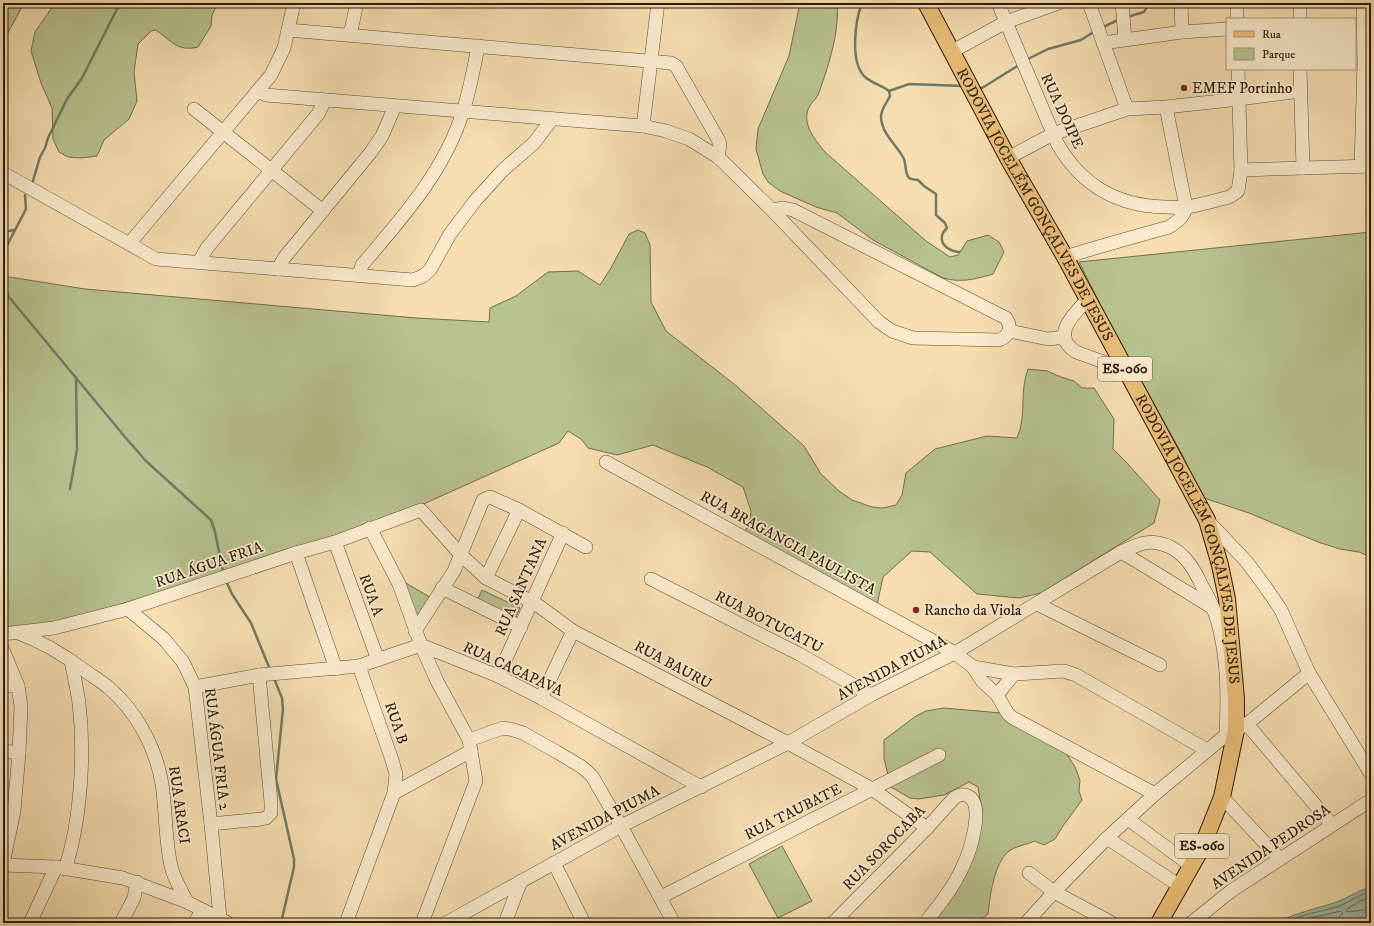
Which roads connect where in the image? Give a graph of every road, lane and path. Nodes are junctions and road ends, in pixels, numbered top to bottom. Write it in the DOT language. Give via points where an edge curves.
graph roads {
  1 [pos="294,3"];
  2 [pos="357,3"];
  3 [pos="658,3"];
  4 [pos="926,3"];
  5 [pos="998,3"];
  6 [pos="1059,3"];
  7 [pos="1089,3"];
  8 [pos="1122,3"];
  9 [pos="1180,3"];
  10 [pos="1237,3"];
  11 [pos="1300,3"];
  12 [pos="1363,3"];
  13 [pos="1237,18"];
  14 [pos="1300,18"];
  15 [pos="1006,22"];
  16 [pos="1226,29"];
  17 [pos="288,30"];
  18 [pos="1182,32"];
  19 [pos="350,35"];
  20 [pos="1125,39"];
  21 [pos="1103,43"];
  22 [pos="478,46"];
  23 [pos="951,52"];
  24 [pos="651,61"];
  25 [pos="1363,64"];
  26 [pos="1238,70"];
  27 [pos="1300,70"];
  28 [pos="258,91"];
  29 [pos="1300,91"];
  30 [pos="325,100"];
  31 [pos="1239,100"];
  32 [pos="395,106"];
  33 [pos="1166,107"];
  34 [pos="194,109"];
  35 [pos="1127,109"];
  36 [pos="464,111"];
  37 [pos="552,119"];
  38 [pos="643,126"];
  39 [pos="223,132"];
  40 [pos="1053,134"];
  41 [pos="718,158"];
  42 [pos="1008,158"];
  43 [pos="1366,166"];
  44 [pos="1303,168"];
  45 [pos="272,170"];
  46 [pos="1241,170"];
  47 [pos="3,173"];
  48 [pos="1186,207"];
  49 [pos="772,210"];
  50 [pos="323,211"];
  51 [pos="129,244"];
  52 [pos="1065,257"];
  53 [pos="199,262"];
  54 [pos="278,269"];
  55 [pos="359,275"];
  56 [pos="1088,299"];
  57 [pos="1009,330"];
  58 [pos="1065,337"];
  59 [pos="1122,364"];
  60 [pos="606,462"];
  61 [pos="421,510"];
  62 [pos="519,510"];
  63 [pos="1207,520"];
  64 [pos="370,528"];
  65 [pos="563,533"];
  66 [pos="334,542"];
  67 [pos="586,547"];
  68 [pos="1120,552"];
  69 [pos="296,553"];
  70 [pos="461,555"];
  71 [pos="486,578"];
  72 [pos="650,579"];
  73 [pos="442,588"];
  74 [pos="532,602"];
  75 [pos="1037,604"];
  76 [pos="1213,608"];
  77 [pos="128,609"];
  78 [pos="520,627"];
  79 [pos="415,631"];
  80 [pos="573,631"];
  81 [pos="17,632"];
  82 [pos="3,634"];
  83 [pos="421,645"];
  84 [pos="3,650"];
  85 [pos="955,653"];
  86 [pos="378,660"];
  87 [pos="71,661"];
  88 [pos="1160,665"];
  89 [pos="359,666"];
  90 [pos="973,667"];
  91 [pos="336,669"];
  92 [pos="1309,673"];
  93 [pos="1014,674"];
  94 [pos="259,675"];
  95 [pos="498,676"];
  96 [pos="3,686"];
  97 [pos="18,686"];
  98 [pos="195,687"];
  99 [pos="871,695"];
  100 [pos="997,695"];
  101 [pos="541,698"];
  102 [pos="1236,730"];
  103 [pos="788,743"];
  104 [pos="470,745"];
  105 [pos="1207,750"];
  106 [pos="3,752"];
  107 [pos="19,753"];
  108 [pos="939,755"];
  109 [pos="1371,774"];
  110 [pos="702,787"];
  111 [pos="872,789"];
  112 [pos="394,793"];
  113 [pos="1155,794"];
  114 [pos="1222,797"];
  115 [pos="1371,800"];
  116 [pos="8,811"];
  117 [pos="1128,819"];
  118 [pos="211,824"];
  119 [pos="1332,825"];
  120 [pos="621,826"];
  121 [pos="928,828"];
  122 [pos="1107,838"];
  123 [pos="1280,860"];
  124 [pos="554,863"];
  125 [pos="3,864"];
  126 [pos="1190,866"];
  127 [pos="60,868"];
  128 [pos="1029,873"];
  129 [pos="521,881"];
  130 [pos="137,882"];
  131 [pos="1180,886"];
  132 [pos="1054,892"];
  133 [pos="661,897"];
  134 [pos="187,902"];
  135 [pos="203,910"];
  136 [pos="224,920"];
  137 [pos="30,923"];
  138 [pos="121,923"];
  139 [pos="194,923"];
  140 [pos="346,923"];
  141 [pos="422,923"];
  142 [pos="446,923"];
  143 [pos="505,923"];
  144 [pos="584,923"];
  145 [pos="674,923"];
  146 [pos="833,923"];
  147 [pos="925,923"];
  148 [pos="1026,923"];
  149 [pos="1112,923"];
  150 [pos="1159,923"];
  151 [pos="1191,923"];
  1 -- 17 [label="street"];
  2 -- 19 [label="street"];
  3 -- 24 [label="street"];
  4 -- 23 [label="main road, RODOVIA JOCELÉM GONÇALVES DE JESUS / ES-060"];
  5 -- 15 [label="street, RUA DOIPE"];
  6 -- 15 [label="street"];
  7 -- 21 [label="street"];
  8 -- 20 [label="street"];
  9 -- 18 [label="street"];
  10 -- 13 [label="street"];
  11 -- 14 [label="street"];
  12 -- 25 [label="street"];
  15 -- 23 [label="street"];
  15 -- 40 [label="street, RUA DOIPE"];
  16 -- 18 [label="street"];
  17 -- 19 [label="street"];
  17 -- 28 [label="street" via="276,66"];
  18 -- 20 [label="street"];
  19 -- 22 [label="street"];
  20 -- 21 [label="street"];
  21 -- 35 [label="street"];
  22 -- 24 [label="street"];
  22 -- 36 [label="street"];
  23 -- 42 [label="main road, RODOVIA JOCELÉM GONÇALVES DE JESUS / ES-060"];
  24 -- 38 [label="street"];
  24 -- 41 [label="street" via="676,66 718,139"];
  25 -- 43 [label="street"];
  26 -- 31 [label="street"];
  27 -- 29 [label="street"];
  28 -- 30 [label="street" via="266,95"];
  28 -- 39 [label="street"];
  29 -- 31 [label="street"];
  29 -- 44 [label="street"];
  30 -- 32 [label="street"];
  30 -- 45 [label="street" via="318,114"];
  31 -- 33 [label="street"];
  31 -- 46 [label="street"];
  32 -- 36 [label="street"];
  32 -- 50 [label="street" via="382,136"];
  33 -- 35 [label="street"];
  33 -- 48 [label="street"];
  34 -- 39 [label="street"];
  35 -- 40 [label="street"];
  36 -- 37 [label="street"];
  36 -- 55 [label="street" via="430,179 362,265"];
  37 -- 38 [label="street"];
  37 -- 55 [label="street" via="534,143 502,170 475,201 450,234 427,273 413,280"];
  38 -- 41 [label="street" via="683,137"];
  39 -- 45 [label="street"];
  39 -- 51 [label="street"];
  40 -- 42 [label="street"];
  40 -- 48 [label="street, RUA DOIPE" via="1071,166 1100,190 1136,204 1152,207"];
  41 -- 49 [label="street"];
  42 -- 52 [label="main road, RODOVIA JOCELÉM GONÇALVES DE JESUS / ES-060"];
  43 -- 44 [label="street"];
  44 -- 46 [label="street"];
  45 -- 50 [label="street"];
  45 -- 53 [label="street" via="207,248"];
  46 -- 48 [label="street, RUA DOIPE" via="1238,191 1231,196"];
  47 -- 51 [label="street"];
  48 -- 52 [label="street" via="1182,216 1169,227"];
  49 -- 57 [label="street" via="793,210 1006,318"];
  49 -- 57 [label="street" via="879,322 892,331 920,339 1000,340 1006,337"];
  50 -- 54 [label="street" via="284,258"];
  51 -- 53 [label="street" via="156,259"];
  52 -- 56 [label="main road, RODOVIA JOCELÉM GONÇALVES DE JESUS / ES-060"];
  53 -- 54 [label="street"];
  54 -- 55 [label="street"];
  56 -- 58 [label="street" via="1067,323"];
  56 -- 59 [label="main road, RODOVIA JOCELÉM GONÇALVES DE JESUS / ES-060"];
  57 -- 58 [label="street" via="1048,339"];
  58 -- 59 [label="street" via="1069,346 1076,352 1109,364"];
  59 -- 63 [label="main road, RODOVIA JOCELÉM GONÇALVES DE JESUS / ES-060"];
  60 -- 85 [label="street, RUA BRAGANCIA PAULISTA"];
  61 -- 64 [label="street, RUA ÁGUA FRIA"];
  61 -- 70 [label="street, RUA BAURU"];
  62 -- 65 [label="street"];
  62 -- 70 [label="street" via="490,497 483,500"];
  62 -- 71 [label="street"];
  63 -- 92 [label="street" via="1246,561 1281,610"];
  63 -- 102 [label="main road, RODOVIA JOCELÉM GONÇALVES DE JESUS / ES-060" via="1227,599 1236,699"];
  64 -- 66 [label="street, RUA ÁGUA FRIA"];
  64 -- 79 [label="street" via="399,584"];
  65 -- 67 [label="street"];
  65 -- 74 [label="street, RUA SANTANA"];
  66 -- 69 [label="street, RUA ÁGUA FRIA"];
  66 -- 86 [label="street, RUA A"];
  68 -- 75 [label="street, AVENIDA PIUMA"];
  68 -- 76 [label="street"];
  68 -- 76 [label="street, AVENIDA PIUMA" via="1152,542 1179,551 1199,578"];
  69 -- 77 [label="street, RUA ÁGUA FRIA"];
  69 -- 91 [label="street"];
  70 -- 71 [label="street, RUA BAURU"];
  70 -- 73 [label="street"];
  71 -- 74 [label="street, RUA BAURU"];
  72 -- 99 [label="street, RUA BOTUCATU" via="799,654"];
  73 -- 78 [label="street"];
  73 -- 79 [label="street"];
  74 -- 78 [label="street, RUA SANTANA"];
  74 -- 80 [label="street, RUA BAURU"];
  75 -- 85 [label="street, AVENIDA PIUMA"];
  75 -- 88 [label="street"];
  76 -- 102 [label="street, AVENIDA PIUMA" via="1225,666 1227,715"];
  77 -- 81 [label="street, RUA ÁGUA FRIA" via="54,628"];
  77 -- 98 [label="street, RUA ÁGUA FRIA 2" via="164,639 183,662"];
  78 -- 95 [label="street, RUA SANTANA"];
  79 -- 83 [label="street"];
  80 -- 101 [label="street"];
  80 -- 103 [label="street, RUA BAURU"];
  81 -- 82 [label="street, RUA ÁGUA FRIA"];
  81 -- 87 [label="street, RUA ARACI" via="48,646"];
  83 -- 86 [label="street"];
  83 -- 95 [label="street, RUA CACAPAVA"];
  83 -- 104 [label="street"];
  84 -- 97 [label="street"];
  85 -- 90 [label="street, RUA BRAGANCIA PAULISTA"];
  85 -- 99 [label="street, AVENIDA PIUMA"];
  86 -- 89 [label="street"];
  87 -- 127 [label="street" via="79,702 82,757 77,817 70,855"];
  87 -- 134 [label="street, RUA ARACI" via="109,688 136,719 153,750 162,786 171,867"];
  89 -- 91 [label="street"];
  89 -- 112 [label="street, RUA B" via="396,774"];
  90 -- 93 [label="street"];
  90 -- 100 [label="street" via="982,681"];
  91 -- 94 [label="street"];
  92 -- 102 [label="street"];
  92 -- 109 [label="street"];
  93 -- 100 [label="street"];
  93 -- 105 [label="street" via="1064,671 1076,675"];
  94 -- 98 [label="street"];
  94 -- 118 [label="street" via="271,813 261,819"];
  95 -- 101 [label="street, RUA CACAPAVA"];
  96 -- 97 [label="street"];
  97 -- 107 [label="street" via="21,706"];
  98 -- 118 [label="street, RUA ÁGUA FRIA 2"];
  99 -- 103 [label="street, AVENIDA PIUMA"];
  100 -- 113 [label="street" via="1013,718"];
  101 -- 110 [label="street, RUA CACAPAVA"];
  102 -- 105 [label="street"];
  102 -- 114 [label="main road, RODOVIA JOCELÉM GONÇALVES DE JESUS / ES-060"];
  102 -- 119 [label="street"];
  103 -- 110 [label="street, AVENIDA PIUMA"];
  103 -- 111 [label="street, RUA BAURU"];
  104 -- 112 [label="street"];
  104 -- 120 [label="street" via="503,728 523,733 582,767 592,776"];
  104 -- 141 [label="street" via="475,787"];
  105 -- 113 [label="street"];
  106 -- 107 [label="street"];
  107 -- 116 [label="street"];
  108 -- 111 [label="street, RUA TAUBATE"];
  110 -- 120 [label="street, AVENIDA PIUMA"];
  111 -- 121 [label="street, RUA BAURU"];
  111 -- 133 [label="street, RUA TAUBATE"];
  112 -- 140 [label="street, RUA B"];
  113 -- 117 [label="street"];
  114 -- 123 [label="street"];
  114 -- 126 [label="main road, RODOVIA JOCELÉM GONÇALVES DE JESUS / ES-060" via="1202,846"];
  115 -- 119 [label="street, AVENIDA PEDROSA"];
  116 -- 125 [label="street"];
  117 -- 122 [label="street"];
  117 -- 126 [label="street"];
  118 -- 136 [label="street, RUA ÁGUA FRIA 2"];
  119 -- 123 [label="street, AVENIDA PEDROSA"];
  120 -- 124 [label="street, AVENIDA PIUMA"];
  120 -- 133 [label="street"];
  121 -- 146 [label="street, RUA SOROCABA"];
  121 -- 147 [label="street, RUA SOROCABA" via="959,795 970,797 976,807 974,832 964,866"];
  122 -- 131 [label="street"];
  122 -- 132 [label="street"];
  123 -- 151 [label="street, AVENIDA PEDROSA" via="1231,891"];
  124 -- 129 [label="street, AVENIDA PIUMA"];
  124 -- 144 [label="street"];
  125 -- 127 [label="street"];
  126 -- 131 [label="main road, RODOVIA JOCELÉM GONÇALVES DE JESUS / ES-060"];
  127 -- 130 [label="street"];
  127 -- 137 [label="street"];
  128 -- 132 [label="street"];
  129 -- 142 [label="street, AVENIDA PIUMA"];
  129 -- 143 [label="street"];
  130 -- 134 [label="street"];
  130 -- 138 [label="street" via="134,898"];
  131 -- 150 [label="main road, RODOVIA JOCELÉM GONÇALVES DE JESUS / ES-060"];
  132 -- 148 [label="street"];
  132 -- 149 [label="street"];
  133 -- 145 [label="street"];
  134 -- 135 [label="street"];
  135 -- 136 [label="street"];
  135 -- 139 [label="street"];
}
